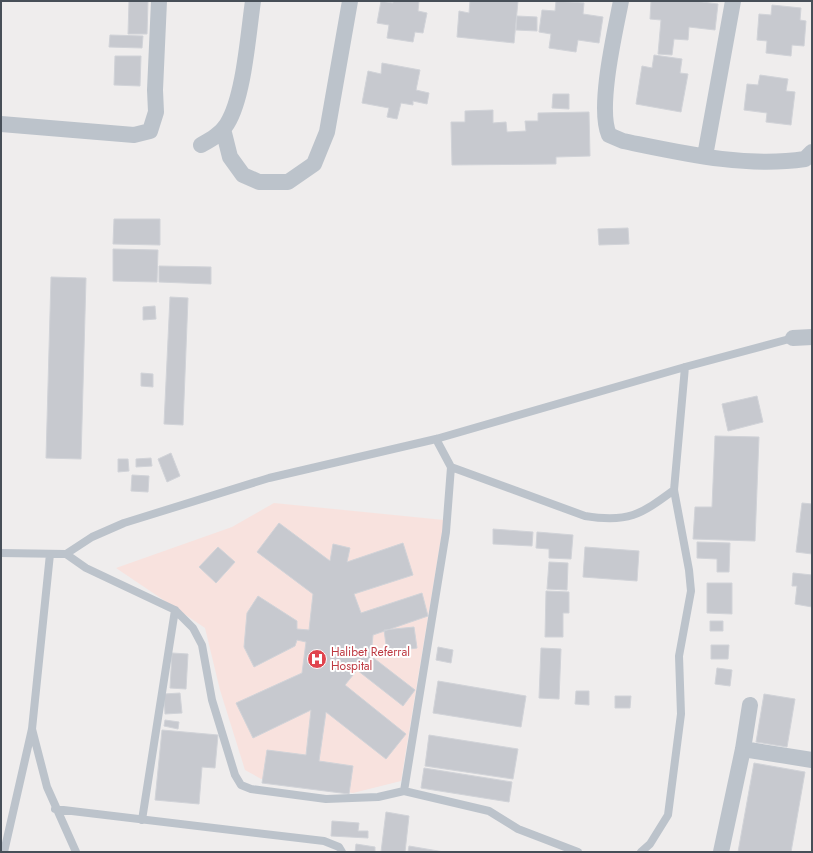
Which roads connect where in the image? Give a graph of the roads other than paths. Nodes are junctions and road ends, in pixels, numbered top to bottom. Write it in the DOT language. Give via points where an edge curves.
graph roads {
  1 [pos="159,1"];
  2 [pos="253,1"];
  3 [pos="350,1"];
  4 [pos="621,1"];
  5 [pos="733,1"];
  6 [pos="1,124"];
  7 [pos="223,128"];
  8 [pos="201,146"];
  9 [pos="812,152"];
  10 [pos="705,156"];
  11 [pos="812,337"];
  12 [pos="794,338"];
  13 [pos="685,367"];
  14 [pos="436,440"];
  15 [pos="451,467"];
  16 [pos="674,490"];
  17 [pos="1,553"];
  18 [pos="50,554"];
  19 [pos="66,554"];
  20 [pos="175,610"];
  21 [pos="750,705"];
  22 [pos="32,728"];
  23 [pos="743,749"];
  24 [pos="812,760"];
  25 [pos="404,791"];
  26 [pos="55,809"];
  27 [pos="142,820"];
  28 [pos="4,852"];
  29 [pos="76,852"];
  30 [pos="342,852"];
  31 [pos="578,852"];
  32 [pos="641,852"];
  33 [pos="721,852"];
  1 -- 6 [label="street" via="156,112 150,131 134,135"];
  2 -- 7 [label="street" via="236,108"];
  3 -- 7 [label="street" via="327,132 314,164 288,182 259,182 243,175 230,157"];
  4 -- 10 [label="street" via="608,82 605,127 609,135 623,141"];
  5 -- 10 [label="street"];
  7 -- 8 [label="street" via="213,139"];
  9 -- 10 [label="street" via="805,159 787,162 728,160"];
  11 -- 12 [label="street"];
  12 -- 13 [label="lane"];
  13 -- 14 [label="lane"];
  13 -- 16 [label="lane"];
  14 -- 15 [label="lane"];
  14 -- 19 [label="lane" via="246,485 124,523 92,537"];
  15 -- 16 [label="lane" via="585,516 608,520 628,517 646,510"];
  15 -- 25 [label="lane" via="446,532"];
  16 -- 32 [label="lane" via="689,570 690,591 679,656 681,714 668,815 650,844"];
  17 -- 18 [label="lane"];
  18 -- 19 [label="lane"];
  18 -- 22 [label="lane"];
  19 -- 20 [label="lane" via="86,568"];
  20 -- 25 [label="lane" via="193,628 202,645 212,700 234,775 241,785 251,789 326,799 378,797"];
  20 -- 27 [label="lane"];
  21 -- 23 [label="street"];
  22 -- 26 [label="lane"];
  22 -- 28 [label="lane"];
  23 -- 24 [label="street"];
  23 -- 33 [label="street"];
  25 -- 31 [label="lane" via="489,811 518,829"];
  26 -- 27 [label="lane"];
  26 -- 29 [label="lane"];
  27 -- 30 [label="lane" via="324,841"];
}
